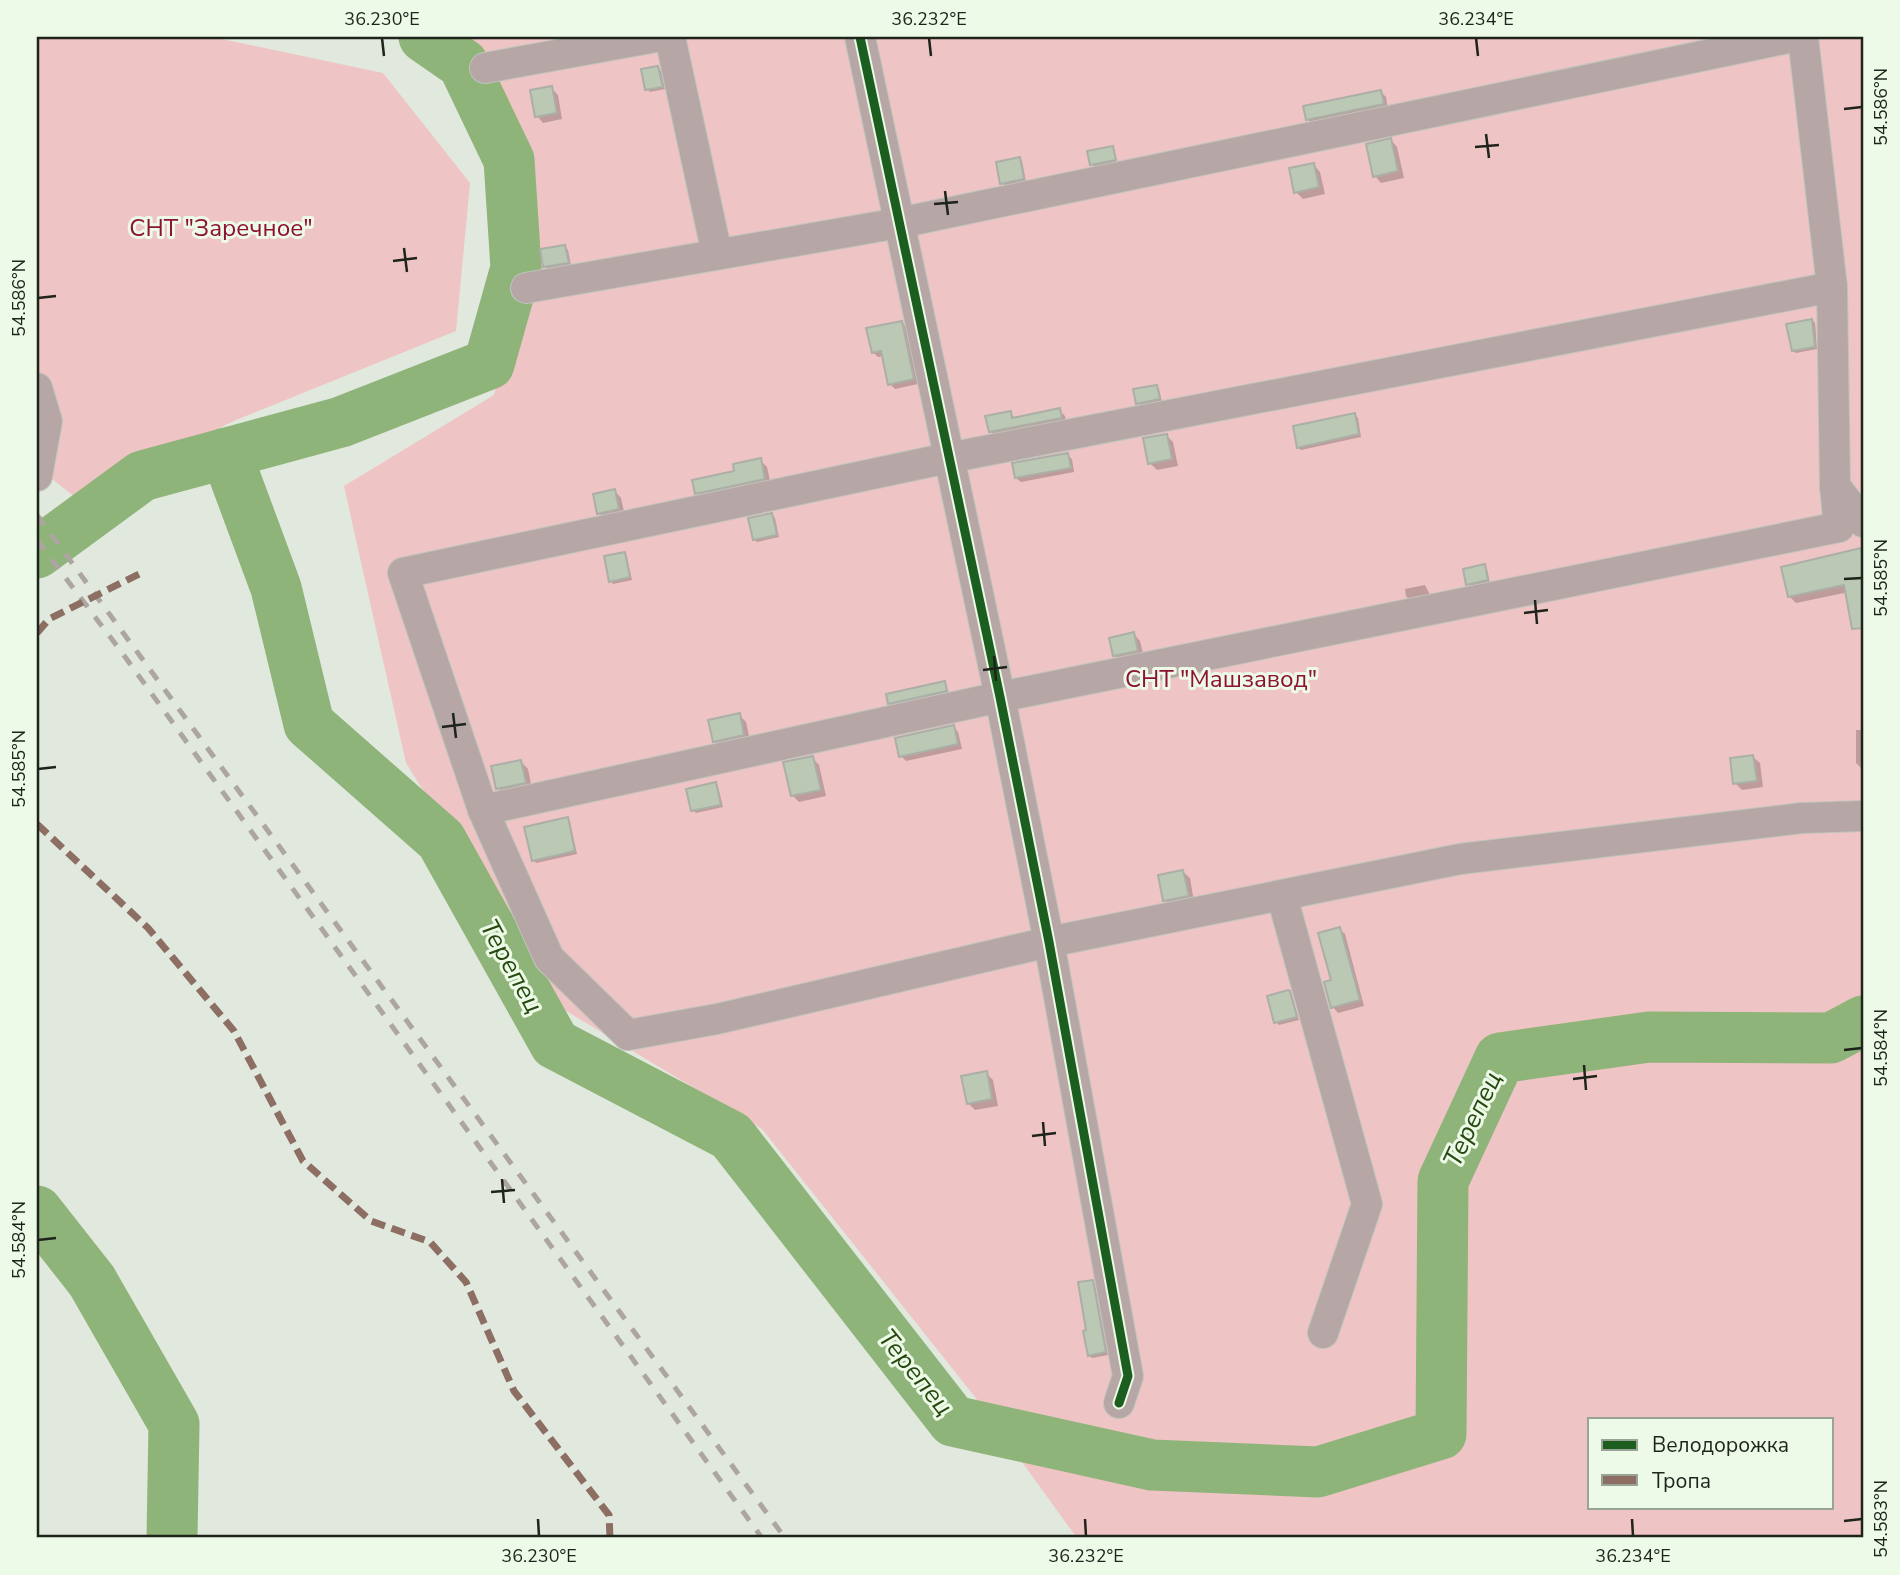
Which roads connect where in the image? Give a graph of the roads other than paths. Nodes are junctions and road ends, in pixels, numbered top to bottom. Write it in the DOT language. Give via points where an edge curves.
graph roads {
  1 [pos="656,37"];
  2 [pos="670,37"];
  3 [pos="860,37"];
  4 [pos="1793,37"];
  5 [pos="1803,37"];
  6 [pos="485,68"];
  7 [pos="899,222"];
  8 [pos="717,254"];
  9 [pos="1832,287"];
  10 [pos="526,288"];
  11 [pos="37,388"];
  12 [pos="948,458"];
  13 [pos="37,476"];
  14 [pos="1835,486"];
  15 [pos="1863,522"];
  16 [pos="1000,697"];
  17 [pos="483,810"];
  18 [pos="1863,816"];
  19 [pos="1282,896"];
  20 [pos="1049,942"];
  21 [pos="1323,1333"];
  22 [pos="1119,1403"];
  1 -- 6 [label="street"];
  2 -- 8 [label="street"];
  3 -- 7 [label="street"];
  4 -- 7 [label="street"];
  5 -- 9 [label="street"];
  7 -- 8 [label="street"];
  7 -- 12 [label="street"];
  8 -- 10 [label="street"];
  9 -- 12 [label="street"];
  9 -- 14 [label="street"];
  11 -- 13 [label="street" via="47,421"];
  12 -- 16 [label="street"];
  12 -- 17 [label="street" via="403,573"];
  14 -- 15 [label="street"];
  14 -- 16 [label="street" via="1839,527"];
  16 -- 17 [label="street"];
  16 -- 20 [label="street"];
  17 -- 20 [label="street" via="549,958 628,1035 717,1019"];
  18 -- 19 [label="street" via="1802,818 1460,859"];
  19 -- 20 [label="street"];
  19 -- 21 [label="street" via="1367,1205"];
  20 -- 22 [label="street" via="1128,1376"];
}
